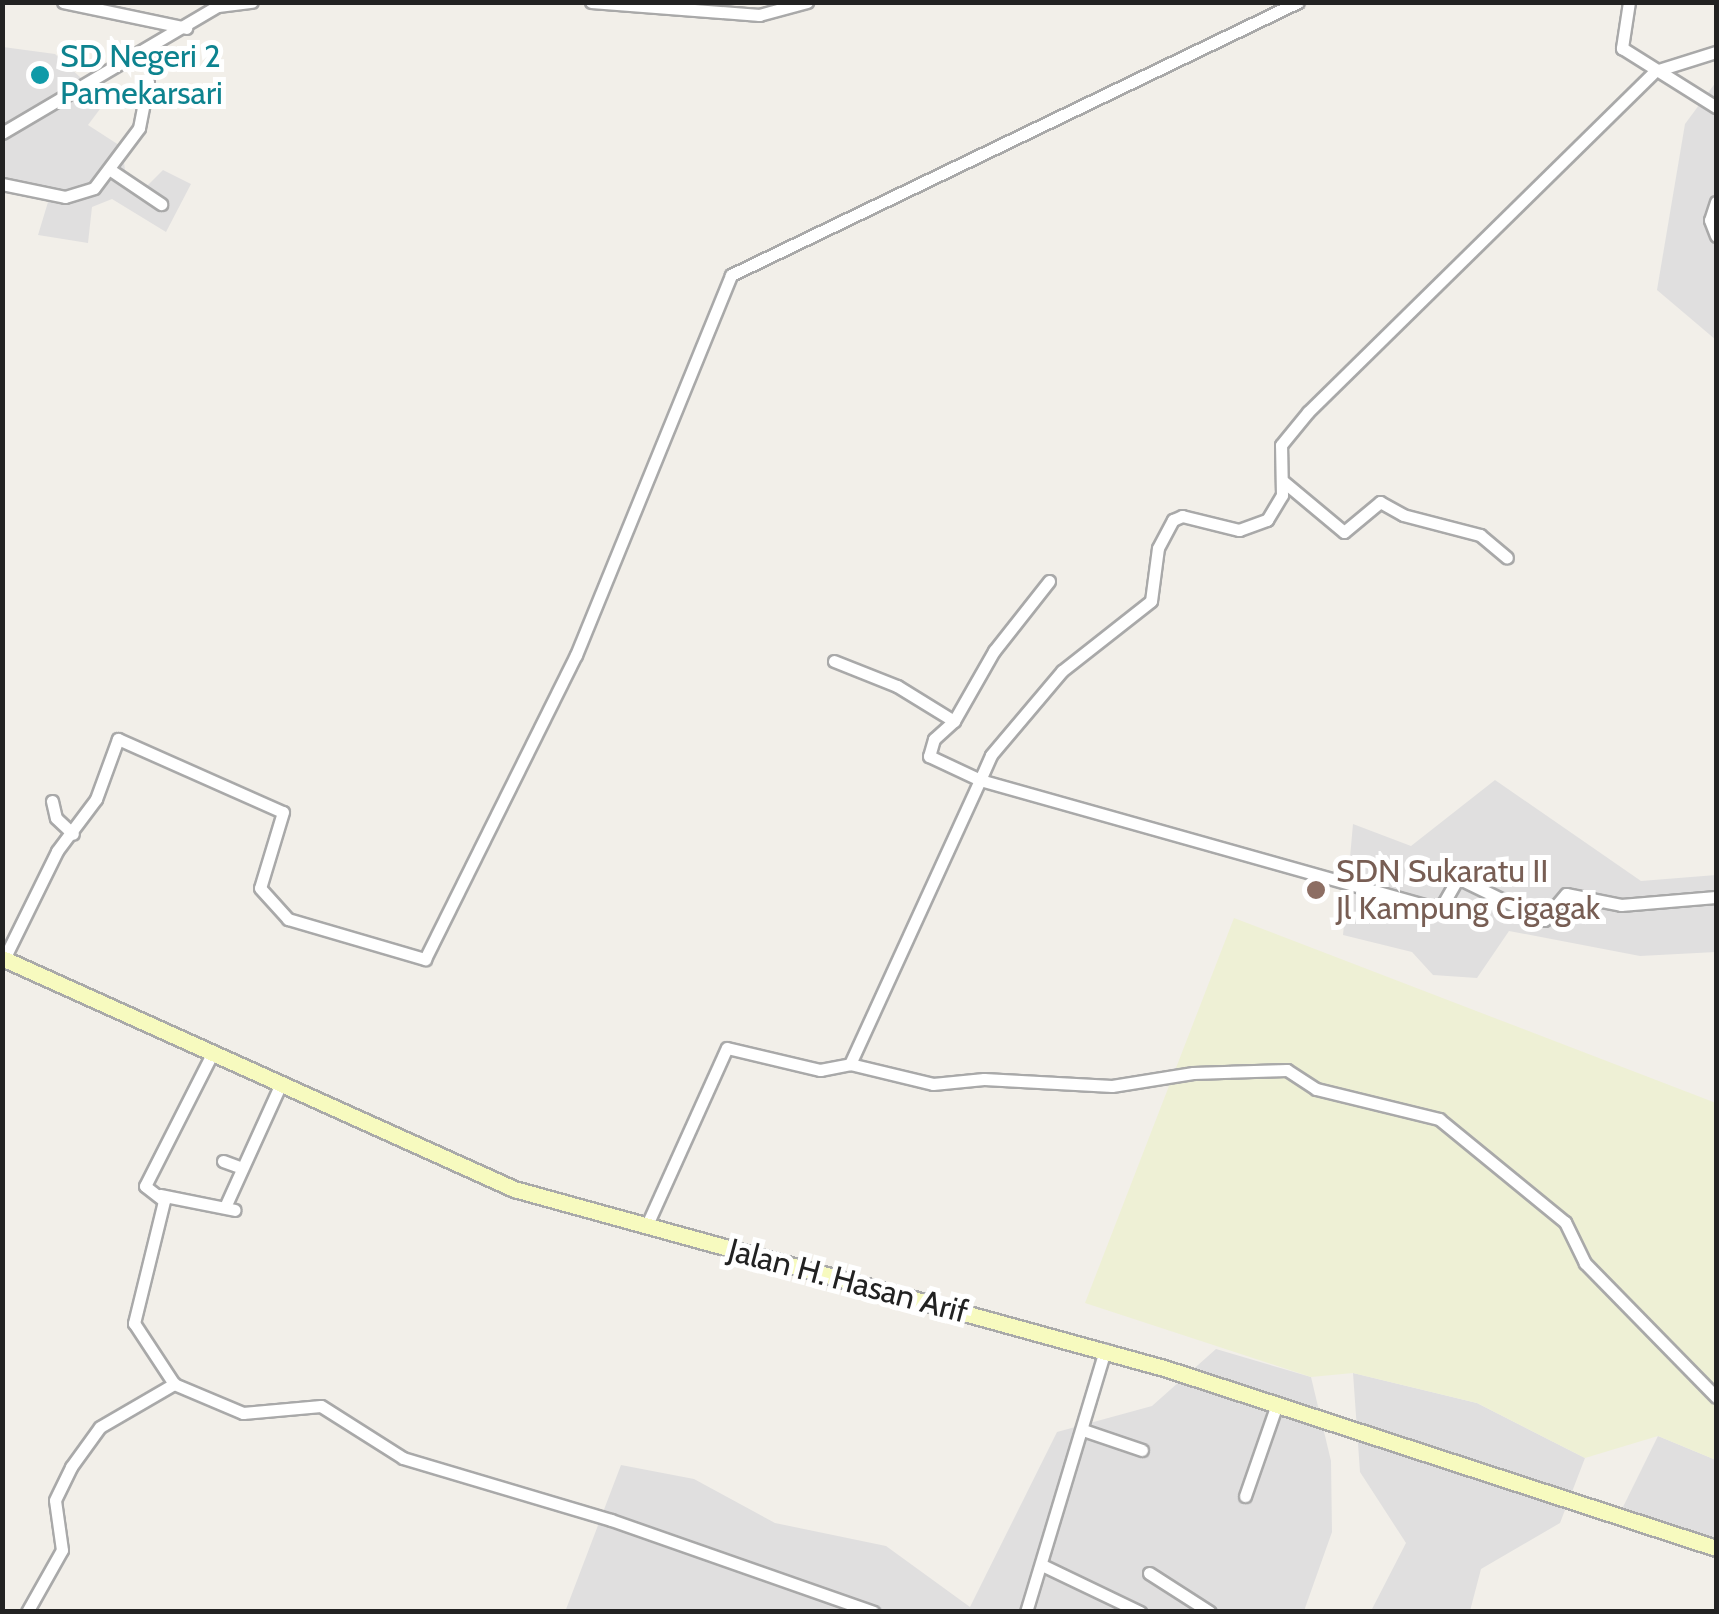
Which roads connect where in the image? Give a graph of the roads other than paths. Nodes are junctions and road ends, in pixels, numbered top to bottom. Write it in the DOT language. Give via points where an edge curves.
graph roads {
  1 [pos="64,2"];
  2 [pos="252,2"];
  3 [pos="592,2"];
  4 [pos="806,2"];
  5 [pos="1298,2"];
  6 [pos="1629,2"];
  7 [pos="186,28"];
  8 [pos="1716,52"];
  9 [pos="1655,70"];
  10 [pos="148,82"];
  11 [pos="1716,107"];
  12 [pos="2,134"];
  13 [pos="110,169"];
  14 [pos="2,184"];
  15 [pos="1716,202"];
  16 [pos="161,204"];
  17 [pos="1716,236"];
  18 [pos="1284,482"];
  19 [pos="1507,558"];
  20 [pos="1049,582"];
  21 [pos="834,661"];
  22 [pos="954,720"];
  23 [pos="980,780"];
  24 [pos="52,801"];
  25 [pos="73,834"];
  26 [pos="1716,896"];
  27 [pos="3,960"];
  28 [pos="213,1052"];
  29 [pos="850,1064"];
  30 [pos="280,1086"];
  31 [pos="223,1161"];
  32 [pos="242,1168"];
  33 [pos="160,1195"];
  34 [pos="646,1226"];
  35 [pos="1105,1350"];
  36 [pos="174,1384"];
  37 [pos="1716,1396"];
  38 [pos="1277,1404"];
  39 [pos="1086,1431"];
  40 [pos="1142,1450"];
  41 [pos="1245,1496"];
  42 [pos="1716,1548"];
  43 [pos="1042,1565"];
  44 [pos="1150,1573"];
  45 [pos="27,1612"];
  46 [pos="873,1612"];
  47 [pos="1026,1612"];
  48 [pos="1140,1612"];
  49 [pos="1210,1612"];
  1 -- 7 [label="street"];
  2 -- 7 [label="street" via="222,4"];
  3 -- 4 [label="street" via="759,16"];
  5 -- 25 [label="street" via="732,275 576,655 425,959 288,920 260,888 283,812 118,739 96,799"];
  6 -- 9 [label="street" via="1620,44"];
  7 -- 12 [label="street"];
  8 -- 9 [label="street"];
  9 -- 11 [label="street"];
  9 -- 18 [label="street" via="1282,441"];
  10 -- 13 [label="street" via="146,113"];
  13 -- 14 [label="street" via="84,195 43,195"];
  13 -- 16 [label="street"];
  15 -- 17 [label="street" via="1710,220"];
  18 -- 19 [label="street" via="1344,532 1380,502 1419,521 1480,535"];
  18 -- 23 [label="street" via="1274,511 1254,528 1174,520 1158,548 1150,601 1062,671 991,755"];
  20 -- 22 [label="street" via="994,651"];
  21 -- 22 [label="street" via="897,686"];
  22 -- 23 [label="street" via="934,740 929,756"];
  23 -- 26 [label="street" via="1432,907 1443,904 1458,878 1544,920 1566,894 1621,904"];
  23 -- 29 [label="street"];
  24 -- 25 [label="street" via="56,818"];
  25 -- 27 [label="street" via="57,851"];
  27 -- 28 [label="main road, Jalan H. Hasan Arif"];
  28 -- 30 [label="main road, Jalan H. Hasan Arif"];
  28 -- 33 [label="street" via="145,1186"];
  29 -- 34 [label="street" via="820,1070 724,1050"];
  29 -- 37 [label="street" via="933,1084 984,1079 1112,1086 1288,1070 1316,1089 1439,1119 1565,1222 1585,1263"];
  30 -- 32 [label="street"];
  30 -- 34 [label="main road, Jalan H. Hasan Arif" via="480,1176"];
  31 -- 32 [label="street"];
  32 -- 33 [label="street" via="230,1208"];
  33 -- 36 [label="street" via="164,1201 134,1320"];
  34 -- 35 [label="main road, Jalan H. Hasan Arif"];
  35 -- 38 [label="main road, Jalan H. Hasan Arif"];
  35 -- 39 [label="street"];
  36 -- 45 [label="street" via="100,1428 71,1466 55,1504 62,1550"];
  36 -- 46 [label="street" via="244,1413 321,1406 402,1458 611,1520"];
  38 -- 41 [label="street"];
  38 -- 42 [label="main road, Jalan H. Hasan Arif"];
  39 -- 40 [label="street"];
  39 -- 43 [label="street"];
  43 -- 47 [label="street"];
  43 -- 48 [label="street"];
  44 -- 49 [label="street"];
}
